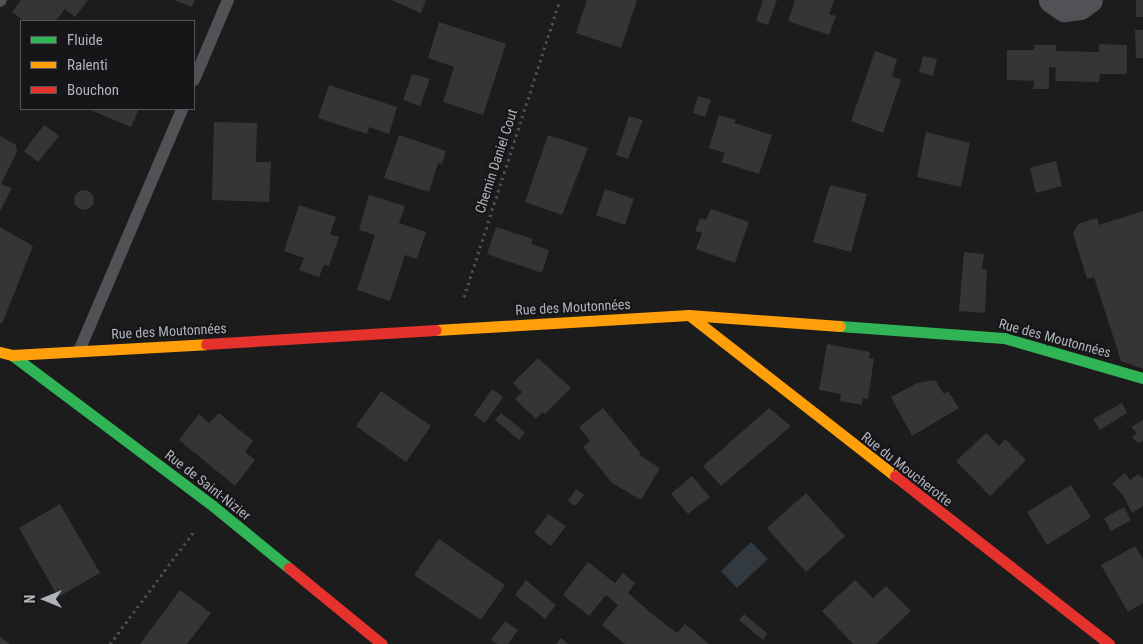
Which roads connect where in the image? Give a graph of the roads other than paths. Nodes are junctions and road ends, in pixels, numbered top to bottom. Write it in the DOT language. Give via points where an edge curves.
graph roads {
  1 [pos="228,0"];
  2 [pos="1051,0"];
  3 [pos="1090,0"];
  4 [pos="195,78"];
  5 [pos="182,110"];
  6 [pos="689,316"];
  7 [pos="80,351"];
  8 [pos="6,354"];
  9 [pos="1143,378"];
  10 [pos="382,644"];
  11 [pos="1109,644"];
  1 -- 4 [label="lane"];
  2 -- 3 [label="street" via="1064,8 1080,7"];
  5 -- 7 [label="lane"];
  6 -- 7 [label="street, Rue des Moutonnées"];
  6 -- 9 [label="street, Rue des Moutonnées" via="1004,338"];
  6 -- 11 [label="street, Rue du Moucherotte"];
  7 -- 8 [label="street, Rue des Moutonnées"];
  8 -- 10 [label="street, Rue de Saint-Nizier" via="213,506"];
}
